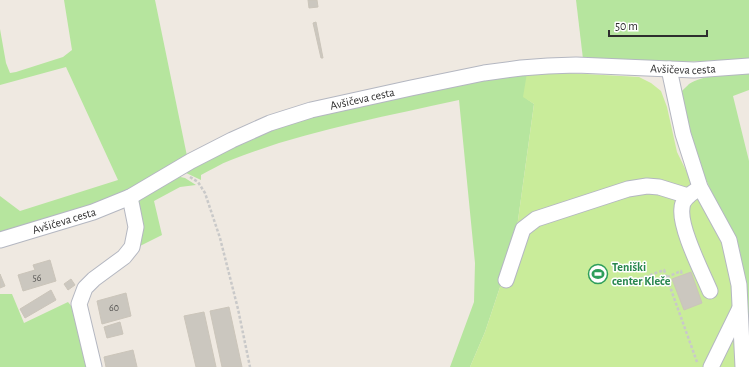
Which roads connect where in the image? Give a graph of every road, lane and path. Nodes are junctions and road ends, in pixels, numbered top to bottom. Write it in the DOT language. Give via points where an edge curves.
graph roads {
  1 [pos="749,66"];
  2 [pos="668,69"];
  3 [pos="174,171"];
  4 [pos="700,187"];
  5 [pos="688,196"];
  6 [pos="130,197"];
  7 [pos="0,240"];
  8 [pos="682,275"];
  9 [pos="667,277"];
  10 [pos="506,280"];
  11 [pos="630,282"];
  12 [pos="710,291"];
  13 [pos="740,307"];
  14 [pos="704,365"];
  15 [pos="94,367"];
  16 [pos="250,367"];
  17 [pos="743,367"];
  1 -- 2 [label="street, Avšičeva cesta"];
  2 -- 3 [label="street, Avšičeva cesta" via="548,66 484,73 411,88 311,110 270,123"];
  2 -- 4 [label="street" via="683,134"];
  3 -- 6 [label="street, Avšičeva cesta"];
  3 -- 16 [label="path" via="198,182 205,193 220,238"];
  4 -- 5 [label="street"];
  4 -- 13 [label="street" via="729,240"];
  5 -- 10 [label="street" via="659,187 628,188 536,219 523,229"];
  5 -- 12 [label="street" via="682,207 682,221"];
  6 -- 7 [label="street, Avšičeva cesta" via="93,212"];
  6 -- 15 [label="street" via="136,227 132,247 124,257 85,288 79,304"];
  8 -- 9 [label="path" via="681,271"];
  9 -- 11 [label="path" via="664,270"];
  9 -- 14 [label="path"];
  13 -- 14 [label="street"];
  13 -- 17 [label="street"];
}
